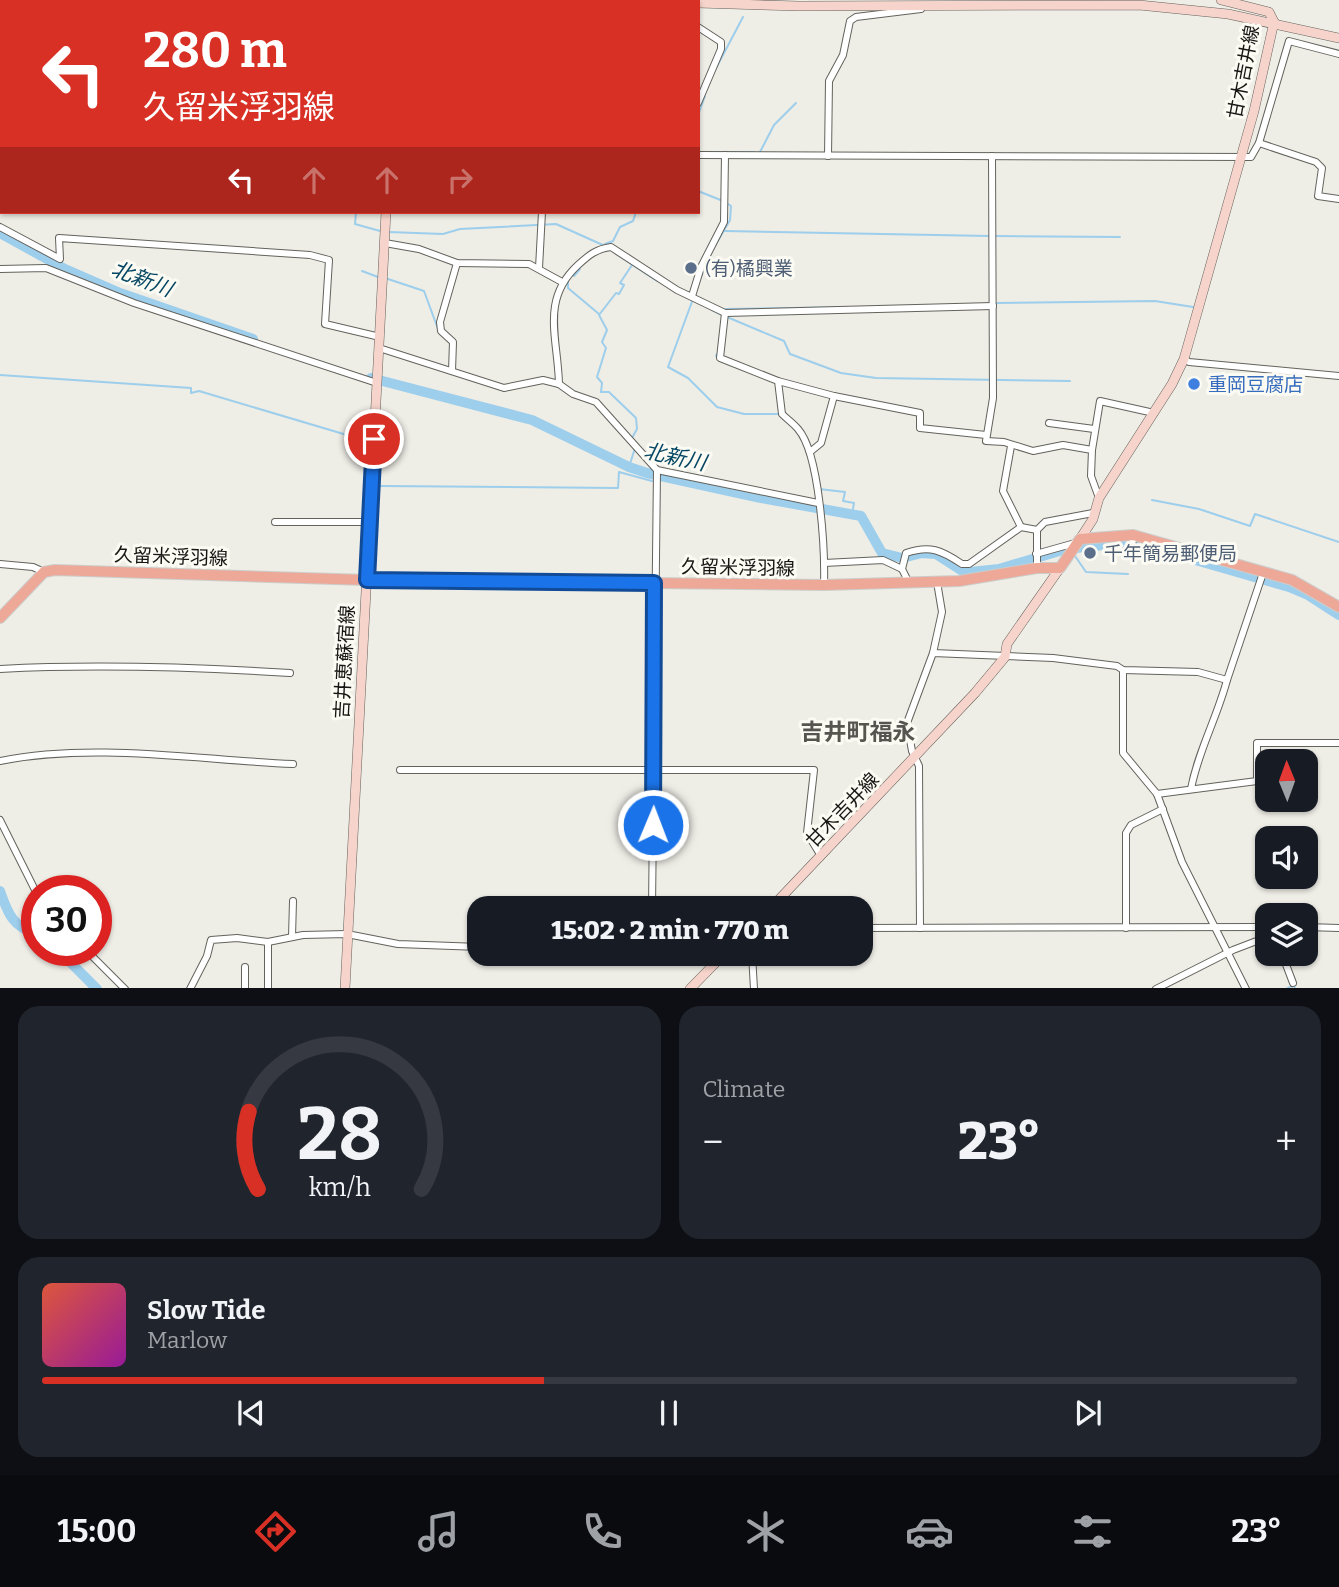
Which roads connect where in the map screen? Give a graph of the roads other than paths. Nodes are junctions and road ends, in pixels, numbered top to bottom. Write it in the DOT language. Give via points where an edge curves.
graph roads {
  1 [pos="1221,0"];
  2 [pos="700,3"];
  3 [pos="933,5"];
  4 [pos="1274,22"];
  5 [pos="700,28"];
  6 [pos="1339,38"];
  7 [pos="1339,54"];
  8 [pos="700,98"];
  9 [pos="1259,143"];
  10 [pos="700,155"];
  11 [pos="724,155"];
  12 [pos="828,156"];
  13 [pos="992,156"];
  14 [pos="1242,157"];
  15 [pos="1339,199"];
  16 [pos="386,214"];
  17 [pos="542,214"];
  18 [pos="0,227"];
  19 [pos="385,236"];
  20 [pos="457,263"];
  21 [pos="539,268"];
  22 [pos="0,269"];
  23 [pos="562,282"];
  24 [pos="694,297"];
  25 [pos="993,306"];
  26 [pos="725,316"];
  27 [pos="380,343"];
  28 [pos="1184,359"];
  29 [pos="452,371"];
  30 [pos="1339,376"];
  31 [pos="377,380"];
  32 [pos="778,381"];
  33 [pos="559,384"];
  34 [pos="834,396"];
  35 [pos="1154,413"];
  36 [pos="1049,423"];
  37 [pos="1094,429"];
  38 [pos="986,435"];
  39 [pos="1011,446"];
  40 [pos="1091,450"];
  41 [pos="812,451"];
  42 [pos="656,474"];
  43 [pos="1099,498"];
  44 [pos="819,507"];
  45 [pos="1093,513"];
  46 [pos="275,522"];
  47 [pos="369,522"];
  48 [pos="1021,527"];
  49 [pos="1037,530"];
  50 [pos="1133,540"];
  51 [pos="1076,546"];
  52 [pos="1036,554"];
  53 [pos="1132,554"];
  54 [pos="903,562"];
  55 [pos="824,563"];
  56 [pos="0,564"];
  57 [pos="1037,565"];
  58 [pos="1060,568"];
  59 [pos="44,572"];
  60 [pos="1262,576"];
  61 [pos="367,580"];
  62 [pos="937,582"];
  63 [pos="654,583"];
  64 [pos="909,583"];
  65 [pos="824,585"];
  66 [pos="1339,607"];
  67 [pos="0,618"];
  68 [pos="933,653"];
  69 [pos="1005,657"];
  70 [pos="0,669"];
  71 [pos="1124,670"];
  72 [pos="290,673"];
  73 [pos="1227,680"];
  74 [pos="1339,743"];
  75 [pos="916,758"];
  76 [pos="0,761"];
  77 [pos="293,764"];
  78 [pos="653,769"];
  79 [pos="400,770"];
  80 [pos="1191,789"];
  81 [pos="1157,794"];
  82 [pos="1163,809"];
  83 [pos="0,820"];
  84 [pos="821,856"];
  85 [pos="28,875"];
  86 [pos="652,896"];
  87 [pos="783,896"];
  88 [pos="293,901"];
  89 [pos="1255,927"];
  90 [pos="1318,927"];
  91 [pos="873,928"];
  92 [pos="920,928"];
  93 [pos="1126,928"];
  94 [pos="1215,928"];
  95 [pos="1339,928"];
  96 [pos="347,934"];
  97 [pos="292,937"];
  98 [pos="268,942"];
  99 [pos="1255,942"];
  100 [pos="467,947"];
  101 [pos="1226,953"];
  102 [pos="102,966"];
  103 [pos="712,966"];
  104 [pos="753,966"];
  105 [pos="1287,966"];
  106 [pos="246,967"];
  107 [pos="1293,983"];
  108 [pos="124,988"];
  109 [pos="191,988"];
  110 [pos="245,988"];
  111 [pos="268,988"];
  112 [pos="345,988"];
  113 [pos="691,988"];
  114 [pos="754,988"];
  115 [pos="1158,988"];
  116 [pos="1245,988"];
  1 -- 4 [label="main road" via="1269,12"];
  2 -- 3 [label="main road, 甘木吉井線"];
  3 -- 4 [label="main road, 甘木吉井線" via="1139,5"];
  3 -- 12 [label="street" via="856,17 850,22 843,55 829,81"];
  4 -- 6 [label="main road"];
  4 -- 14 [label="main road, 甘木吉井線"];
  5 -- 8 [label="street" via="721,42 721,49"];
  7 -- 9 [label="street" via="1289,41"];
  9 -- 14 [label="street" via="1254,156"];
  9 -- 15 [label="street" via="1317,162 1322,168 1318,196"];
  10 -- 11 [label="street"];
  11 -- 12 [label="street"];
  11 -- 24 [label="street" via="724,222 701,267"];
  12 -- 13 [label="street"];
  13 -- 14 [label="street"];
  13 -- 25 [label="street"];
  14 -- 28 [label="main road, 甘木吉井線"];
  16 -- 19 [label="main road, 吉井恵蘇宿線"];
  17 -- 21 [label="street"];
  18 -- 27 [label="street" via="60,259 59,238 310,254 329,260 325,324"];
  19 -- 20 [label="street"];
  19 -- 27 [label="main road, 吉井恵蘇宿線"];
  20 -- 21 [label="street"];
  20 -- 29 [label="street" via="440,322 441,331 453,342"];
  21 -- 23 [label="street"];
  22 -- 31 [label="street" via="46,268 134,303"];
  23 -- 24 [label="street" via="595,250 607,247"];
  23 -- 33 [label="street" via="552,324"];
  24 -- 26 [label="street"];
  25 -- 26 [label="street"];
  25 -- 38 [label="street" via="993,380"];
  26 -- 32 [label="street" via="720,358"];
  27 -- 29 [label="street"];
  27 -- 31 [label="main road, 吉井恵蘇宿線"];
  28 -- 30 [label="street"];
  28 -- 35 [label="main road, 甘木吉井線"];
  29 -- 33 [label="street" via="504,388 543,380"];
  31 -- 47 [label="main road, 吉井恵蘇宿線"];
  32 -- 34 [label="street"];
  32 -- 41 [label="street" via="782,414"];
  33 -- 42 [label="street" via="596,402"];
  34 -- 38 [label="street" via="920,413 920,428"];
  34 -- 41 [label="street" via="821,443"];
  35 -- 37 [label="street" via="1104,399"];
  35 -- 43 [label="main road, 甘木吉井線"];
  36 -- 37 [label="street"];
  37 -- 40 [label="street"];
  38 -- 39 [label="street" via="986,441"];
  39 -- 40 [label="street" via="1033,451 1063,445"];
  39 -- 48 [label="street" via="1003,491"];
  40 -- 43 [label="street" via="1091,476"];
  41 -- 44 [label="street"];
  42 -- 44 [label="street"];
  42 -- 63 [label="street"];
  43 -- 45 [label="main road, 甘木吉井線"];
  44 -- 55 [label="street"];
  45 -- 49 [label="street" via="1045,522"];
  45 -- 51 [label="main road, 甘木吉井線"];
  46 -- 47 [label="street"];
  47 -- 61 [label="main road, 吉井恵蘇宿線"];
  48 -- 49 [label="street"];
  48 -- 54 [label="street" via="969,564 940,549 921,548"];
  49 -- 52 [label="street"];
  50 -- 51 [label="main road"];
  50 -- 53 [label="street"];
  50 -- 60 [label="main road"];
  51 -- 52 [label="street"];
  51 -- 58 [label="main road"];
  52 -- 57 [label="street"];
  54 -- 55 [label="street"];
  54 -- 64 [label="street"];
  55 -- 65 [label="street"];
  56 -- 59 [label="street"];
  57 -- 58 [label="main road, 久留米浮羽線"];
  57 -- 62 [label="main road, 久留米浮羽線" via="988,578"];
  58 -- 69 [label="main road, 甘木吉井線" via="1007,644"];
  59 -- 61 [label="main road, 久留米浮羽線"];
  59 -- 67 [label="main road"];
  60 -- 66 [label="main road" via="1307,586"];
  60 -- 73 [label="street"];
  61 -- 63 [label="main road, 久留米浮羽線"];
  61 -- 96 [label="main road, 吉井恵蘇宿線"];
  62 -- 64 [label="main road, 久留米浮羽線"];
  62 -- 68 [label="street" via="942,612"];
  63 -- 65 [label="main road, 久留米浮羽線"];
  63 -- 78 [label="street"];
  64 -- 65 [label="main road, 久留米浮羽線"];
  68 -- 69 [label="street"];
  68 -- 75 [label="street" via="907,723"];
  69 -- 71 [label="street" via="1053,658"];
  69 -- 75 [label="main road, 甘木吉井線"];
  70 -- 72 [label="street" via="64,665"];
  71 -- 73 [label="street" via="1198,672"];
  71 -- 81 [label="street" via="1124,753"];
  73 -- 80 [label="street"];
  74 -- 80 [label="street" via="1257,743 1257,781"];
  75 -- 84 [label="main road, 甘木吉井線"];
  75 -- 92 [label="street"];
  76 -- 77 [label="street" via="87,752"];
  78 -- 79 [label="street"];
  78 -- 84 [label="street" via="814,770 807,833"];
  78 -- 86 [label="street"];
  80 -- 81 [label="street"];
  81 -- 82 [label="street"];
  82 -- 93 [label="street" via="1131,825 1126,833"];
  82 -- 94 [label="street" via="1182,862"];
  83 -- 85 [label="street"];
  84 -- 87 [label="main road, 甘木吉井線"];
  88 -- 97 [label="street"];
  89 -- 94 [label="street"];
  90 -- 95 [label="street"];
  91 -- 92 [label="street"];
  92 -- 93 [label="street"];
  93 -- 94 [label="street"];
  94 -- 101 [label="street"];
  96 -- 97 [label="street"];
  96 -- 100 [label="street" via="398,944"];
  96 -- 112 [label="main road, 吉井恵蘇宿線"];
  97 -- 98 [label="street"];
  98 -- 109 [label="street" via="211,940"];
  98 -- 111 [label="street"];
  99 -- 101 [label="street"];
  101 -- 115 [label="street"];
  101 -- 116 [label="street"];
  102 -- 108 [label="street"];
  103 -- 113 [label="main road"];
  104 -- 114 [label="street"];
  105 -- 107 [label="street"];
  106 -- 110 [label="street"];
}
